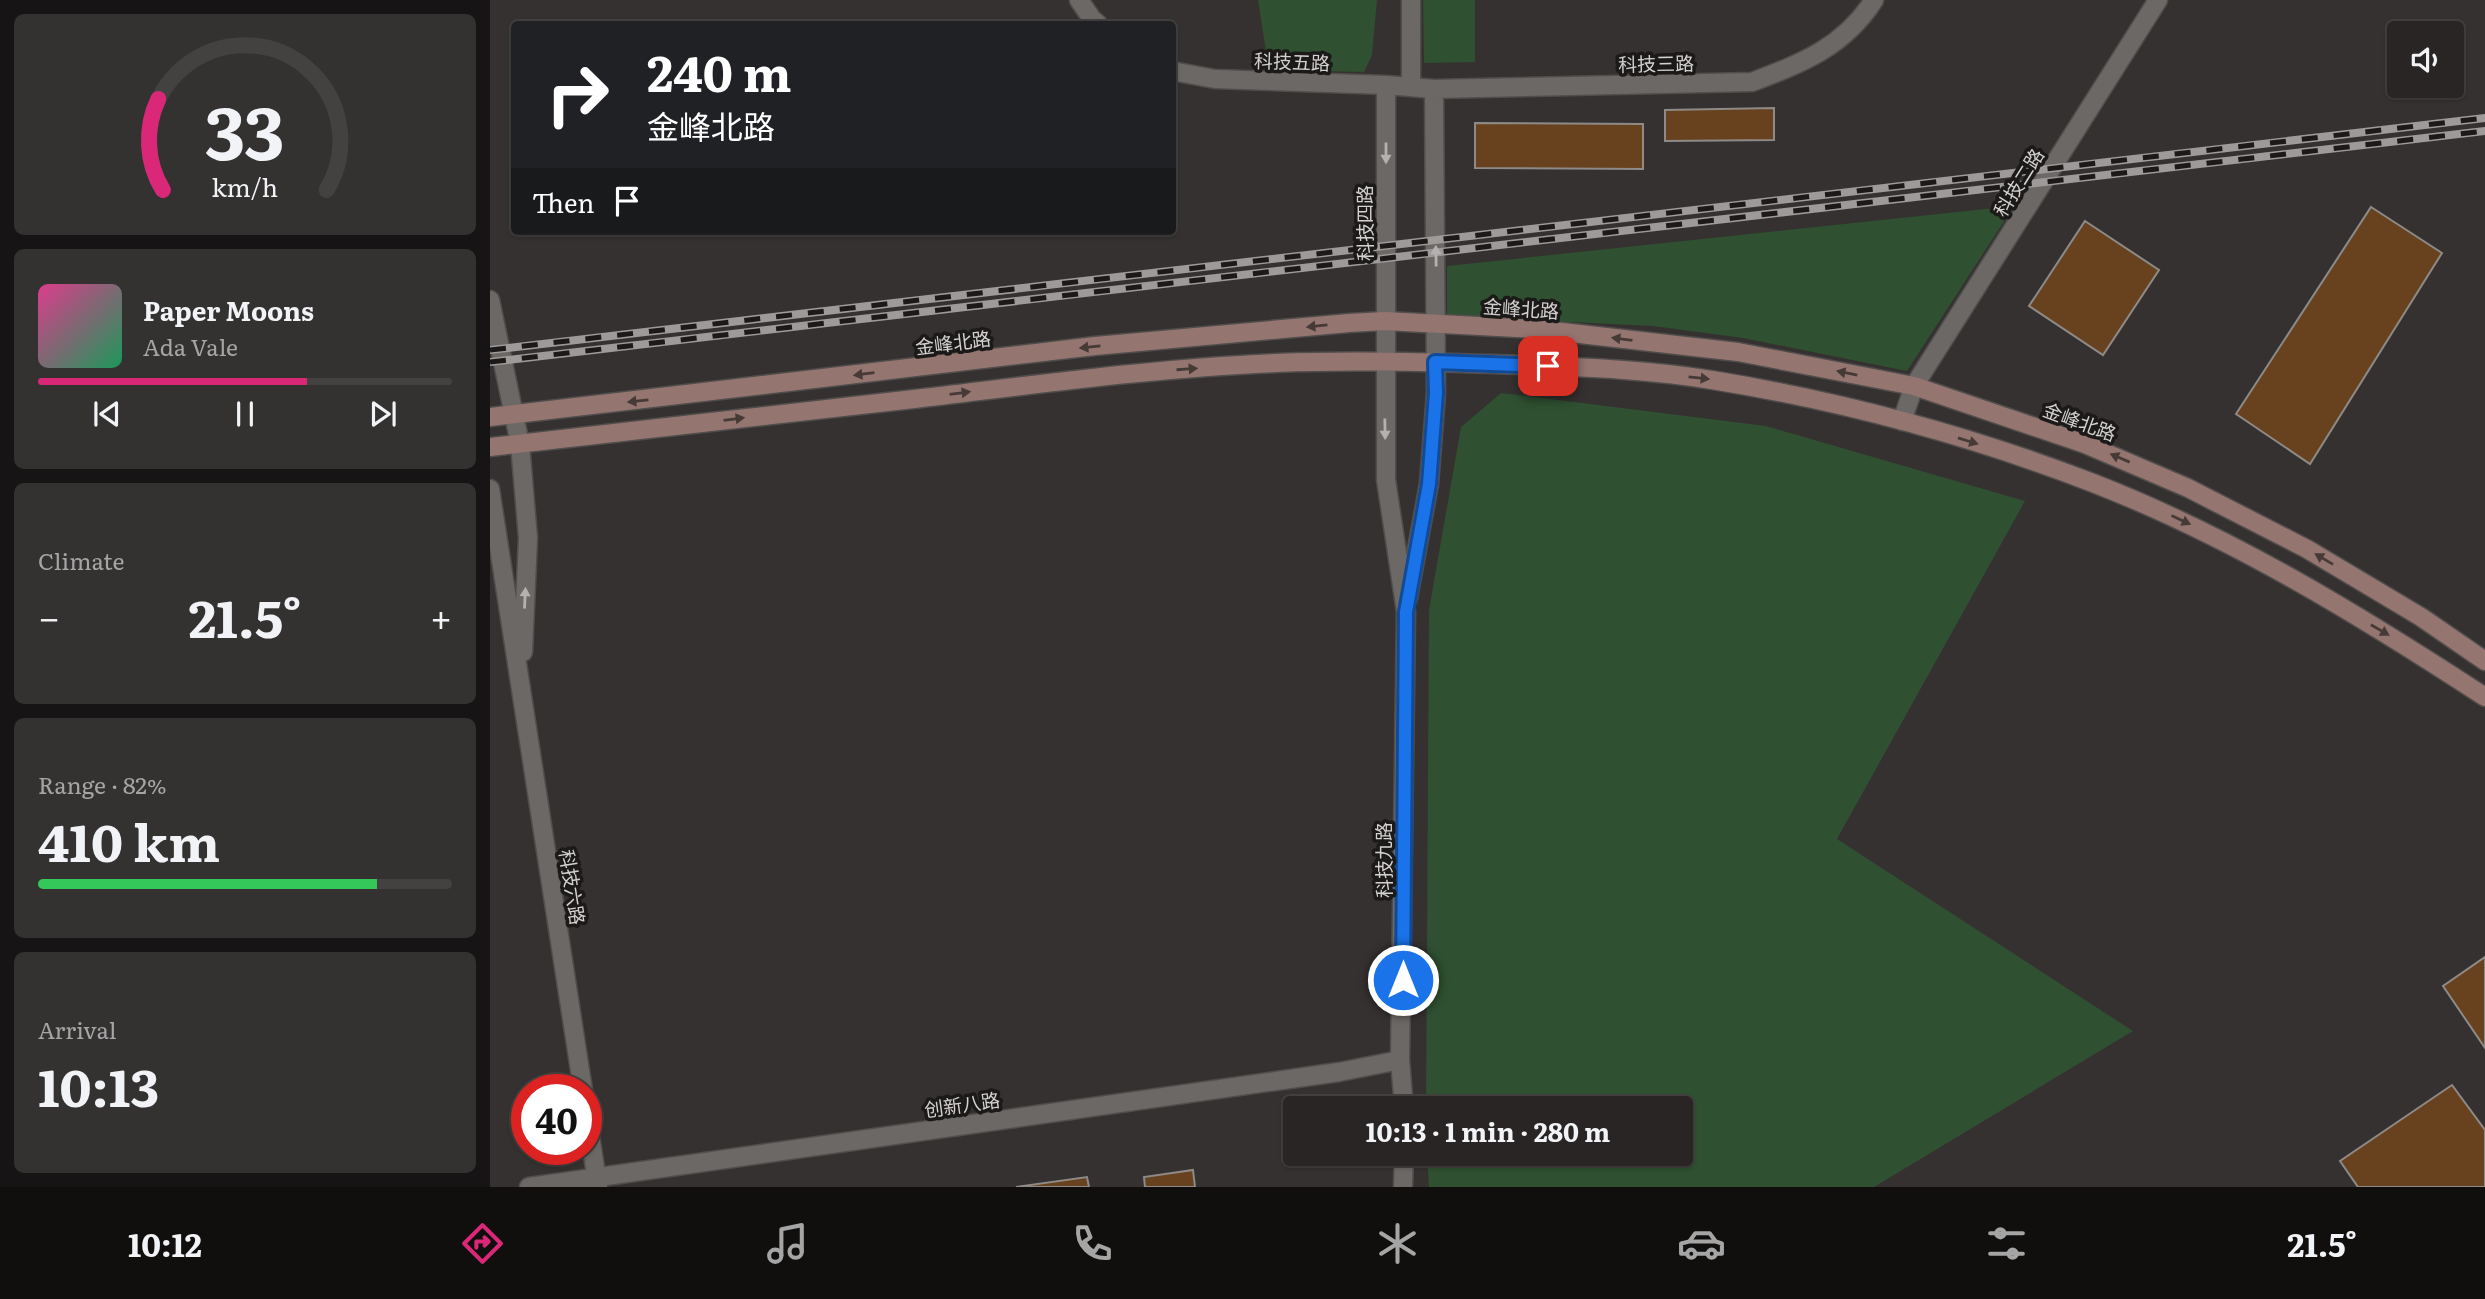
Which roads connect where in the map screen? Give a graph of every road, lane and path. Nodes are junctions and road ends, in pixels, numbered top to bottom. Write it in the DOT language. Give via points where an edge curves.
graph roads {
  1 [pos="1079,0"];
  2 [pos="1410,0"];
  3 [pos="1874,0"];
  4 [pos="2158,0"];
  5 [pos="1094,21"];
  6 [pos="1176,72"];
  7 [pos="1386,85"];
  8 [pos="1411,86"];
  9 [pos="1434,89"];
  10 [pos="490,300"];
  11 [pos="1385,321"];
  12 [pos="1437,324"];
  13 [pos="1385,361"];
  14 [pos="1435,362"];
  15 [pos="1914,386"];
  16 [pos="516,415"];
  17 [pos="490,417"];
  18 [pos="1902,421"];
  19 [pos="520,444"];
  20 [pos="490,447"];
  21 [pos="490,489"];
  22 [pos="1406,612"];
  23 [pos="2485,661"];
  24 [pos="521,690"];
  25 [pos="2485,697"];
  26 [pos="1400,1060"];
  27 [pos="581,1074"];
  28 [pos="1403,1096"];
  29 [pos="1404,1166"];
  30 [pos="597,1182"];
  31 [pos="529,1187"];
  32 [pos="1403,1187"];
  1 -- 5 [label="street"];
  2 -- 8 [label="street"];
  3 -- 9 [label="street, 科技三路" via="1825,51 1752,82"];
  4 -- 15 [label="street, 科技二路"];
  6 -- 7 [label="street, 科技五路" via="1215,79"];
  7 -- 8 [label="street, 科技五路"];
  7 -- 11 [label="street, 科技四路, one-way"];
  8 -- 9 [label="street, 科技三路"];
  12 -- 9 [label="street, one-way"];
  10 -- 16 [label="street, 科技六路"];
  11 -- 12 [label="main road, 金峰北路"];
  11 -- 13 [label="street, 科技四路"];
  11 -- 16 [label="main road, 金峰北路, one-way" via="1095,346"];
  12 -- 14 [label="street"];
  15 -- 12 [label="main road, 金峰北路, one-way" via="1738,352 1536,329"];
  13 -- 14 [label="main road"];
  19 -- 13 [label="main road, one-way" via="1141,373 1271,363"];
  13 -- 22 [label="street, 科技九路, one-way" via="1386,480"];
  14 -- 18 [label="main road, one-way" via="1604,368 1709,379"];
  14 -- 22 [label="street, 科技九路" via="1429,484"];
  15 -- 18 [label="street, 科技二路"];
  23 -- 15 [label="main road, 金峰北路, one-way" via="2307,549 2188,488 2085,443"];
  16 -- 17 [label="main road, 金峰北路"];
  16 -- 19 [label="street, 科技六路"];
  18 -- 25 [label="main road, one-way" via="2043,465 2187,523 2405,645"];
  19 -- 20 [label="main road"];
  24 -- 19 [label="street, 科技六路, one-way" via="528,538"];
  21 -- 24 [label="street, 科技六路"];
  22 -- 26 [label="street, 科技九路"];
  24 -- 27 [label="street, 科技六路"];
  26 -- 28 [label="street, 科技九路"];
  26 -- 30 [label="street, 创新八路"];
  29 -- 32 [label="street"];
  30 -- 31 [label="street, 创新八路"];
}
